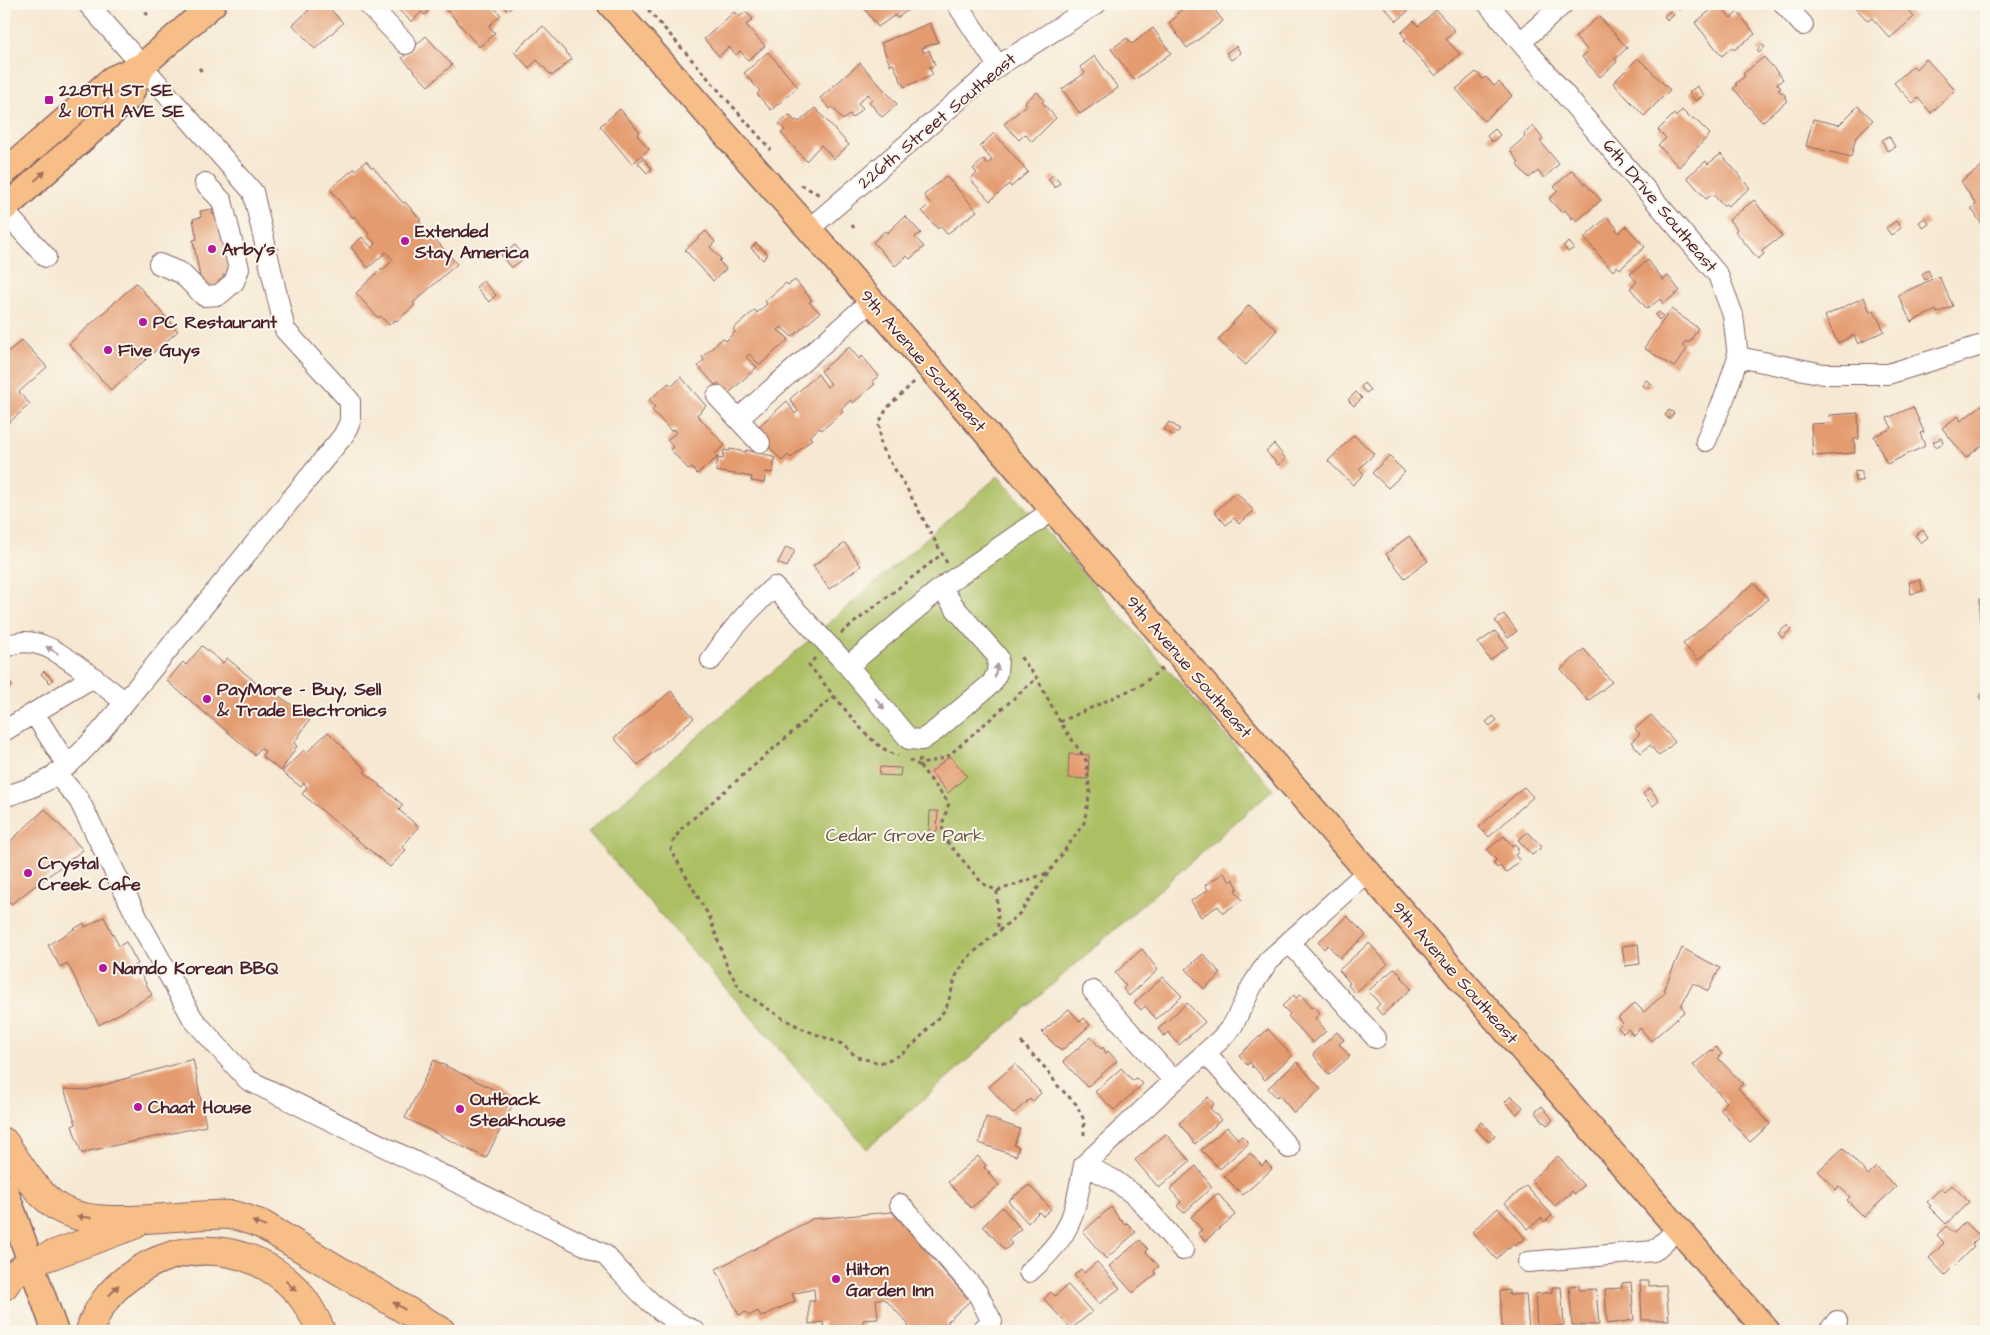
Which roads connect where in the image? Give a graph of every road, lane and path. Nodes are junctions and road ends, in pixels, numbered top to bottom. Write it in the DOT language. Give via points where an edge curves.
graph roads {
  1 [pos="88,4"];
  2 [pos="213,4"];
  3 [pos="368,4"];
  4 [pos="610,4"];
  5 [pos="643,4"];
  6 [pos="957,4"];
  7 [pos="1096,4"];
  8 [pos="1488,4"];
  9 [pos="1563,4"];
  10 [pos="1784,4"];
  11 [pos="1803,25"];
  12 [pos="1522,41"];
  13 [pos="406,44"];
  14 [pos="143,65"];
  15 [pos="998,66"];
  16 [pos="199,68"];
  17 [pos="204,74"];
  18 [pos="774,154"];
  19 [pos="6,167"];
  20 [pos="797,180"];
  21 [pos="205,182"];
  22 [pos="828,195"];
  23 [pos="4,210"];
  24 [pos="809,230"];
  25 [pos="46,257"];
  26 [pos="159,264"];
  27 [pos="871,301"];
  28 [pos="1979,346"];
  29 [pos="1738,357"];
  30 [pos="717,396"];
  31 [pos="738,419"];
  32 [pos="1706,441"];
  33 [pos="760,443"];
  34 [pos="1053,510"];
  35 [pos="942,554"];
  36 [pos="941,588"];
  37 [pos="827,644"];
  38 [pos="4,648"];
  39 [pos="1179,656"];
  40 [pos="711,660"];
  41 [pos="848,666"];
  42 [pos="93,677"];
  43 [pos="1037,678"];
  44 [pos="834,696"];
  45 [pos="125,702"];
  46 [pos="34,713"];
  47 [pos="1060,722"];
  48 [pos="4,731"];
  49 [pos="922,740"];
  50 [pos="919,765"];
  51 [pos="61,769"];
  52 [pos="4,797"];
  53 [pos="1050,872"];
  54 [pos="1367,872"];
  55 [pos="997,891"];
  56 [pos="1289,942"];
  57 [pos="1093,991"];
  58 [pos="1376,1038"];
  59 [pos="1021,1042"];
  60 [pos="1206,1054"];
  61 [pos="1174,1081"];
  62 [pos="4,1142"];
  63 [pos="1289,1148"];
  64 [pos="1084,1165"];
  65 [pos="4,1187"];
  66 [pos="900,1204"];
  67 [pos="150,1219"];
  68 [pos="1678,1229"];
  69 [pos="1183,1250"];
  70 [pos="1528,1262"];
  71 [pos="30,1263"];
  72 [pos="1029,1272"];
  73 [pos="4,1286"];
  74 [pos="56,1331"];
  75 [pos="90,1331"];
  76 [pos="321,1331"];
  77 [pos="441,1331"];
  78 [pos="695,1331"];
  79 [pos="981,1331"];
  80 [pos="1767,1331"];
  1 -- 14 [label="street"];
  2 -- 14 [label="main road"];
  3 -- 13 [label="street"];
  4 -- 24 [label="main road, 9th Avenue Southeast"];
  5 -- 18 [label="path"];
  6 -- 15 [label="street"];
  7 -- 15 [label="street, 226th Street Southeast"];
  8 -- 12 [label="street, 6th Drive Southeast"];
  9 -- 12 [label="street"];
  10 -- 11 [label="street"];
  12 -- 29 [label="street, 6th Drive Southeast" via="1718,275 1734,315"];
  14 -- 19 [label="main road" via="112,79"];
  23 -- 14 [label="main road, one-way" via="129,98"];
  14 -- 45 [label="street" via="254,192 285,330 350,401 350,422 343,436"];
  15 -- 24 [label="street, 226th Street Southeast"];
  16 -- 17 [label="path"];
  20 -- 22 [label="path" via="811,193"];
  21 -- 26 [label="street" via="222,201 240,269 234,282 219,294 204,296 181,273"];
  23 -- 25 [label="street"];
  24 -- 27 [label="main road, 9th Avenue Southeast"];
  27 -- 31 [label="street"];
  27 -- 34 [label="main road, 9th Avenue Southeast"];
  28 -- 29 [label="street" via="1888,374 1824,374"];
  29 -- 32 [label="street, 6th Drive Southeast"];
  30 -- 31 [label="street"];
  31 -- 33 [label="street"];
  34 -- 36 [label="street"];
  34 -- 39 [label="main road, 9th Avenue Southeast"];
  35 -- 37 [label="path"];
  36 -- 41 [label="street"];
  49 -- 36 [label="street, one-way" via="992,683 998,673 998,657"];
  37 -- 40 [label="street" via="774,587 726,636"];
  37 -- 41 [label="street"];
  37 -- 44 [label="path" via="809,665"];
  42 -- 38 [label="street, one-way" via="48,646 33,642 10,644"];
  39 -- 47 [label="path" via="1141,685"];
  39 -- 54 [label="main road, 9th Avenue Southeast"];
  41 -- 49 [label="street, one-way" via="909,739"];
  42 -- 45 [label="street"];
  42 -- 46 [label="street"];
  43 -- 50 [label="path" via="947,757"];
  44 -- 50 [label="path" via="867,734 889,753"];
  44 -- 55 [label="path" via="680,830 673,842 671,850 710,918 727,966 742,991 804,1030 842,1044 857,1057 880,1063 901,1055 946,1009 956,976 967,958 998,932"];
  45 -- 51 [label="street" via="102,730"];
  46 -- 48 [label="street"];
  46 -- 51 [label="street"];
  49 -- 50 [label="path"];
  50 -- 55 [label="path" via="949,803 942,825 944,838 982,883"];
  51 -- 52 [label="street" via="38,785"];
  51 -- 78 [label="street" via="193,1019 248,1080 604,1255 644,1297"];
  53 -- 55 [label="path"];
  54 -- 56 [label="street"];
  54 -- 68 [label="main road, 9th Avenue Southeast"];
  56 -- 58 [label="street"];
  56 -- 60 [label="street" via="1268,961 1233,1025"];
  57 -- 61 [label="street"];
  59 -- 64 [label="path" via="1079,1110 1084,1120"];
  60 -- 61 [label="street"];
  60 -- 63 [label="street"];
  61 -- 64 [label="street"];
  67 -- 62 [label="highway, one-way" via="78,1217 66,1213 41,1193"];
  64 -- 69 [label="street" via="1114,1180 1137,1197"];
  64 -- 72 [label="street" via="1069,1226 1049,1254"];
  65 -- 71 [label="main road"];
  66 -- 79 [label="street" via="976,1292 992,1322"];
  67 -- 71 [label="highway"];
  77 -- 67 [label="highway, one-way" via="261,1224 234,1215 214,1214"];
  68 -- 70 [label="street" via="1654,1251"];
  68 -- 80 [label="main road, 9th Avenue Southeast"];
  71 -- 73 [label="highway" via="11,1276"];
  71 -- 74 [label="main road"];
  75 -- 76 [label="highway, one-way" via="105,1300 138,1269 163,1258 204,1250 229,1252 260,1263 285,1280 312,1312"];
}
